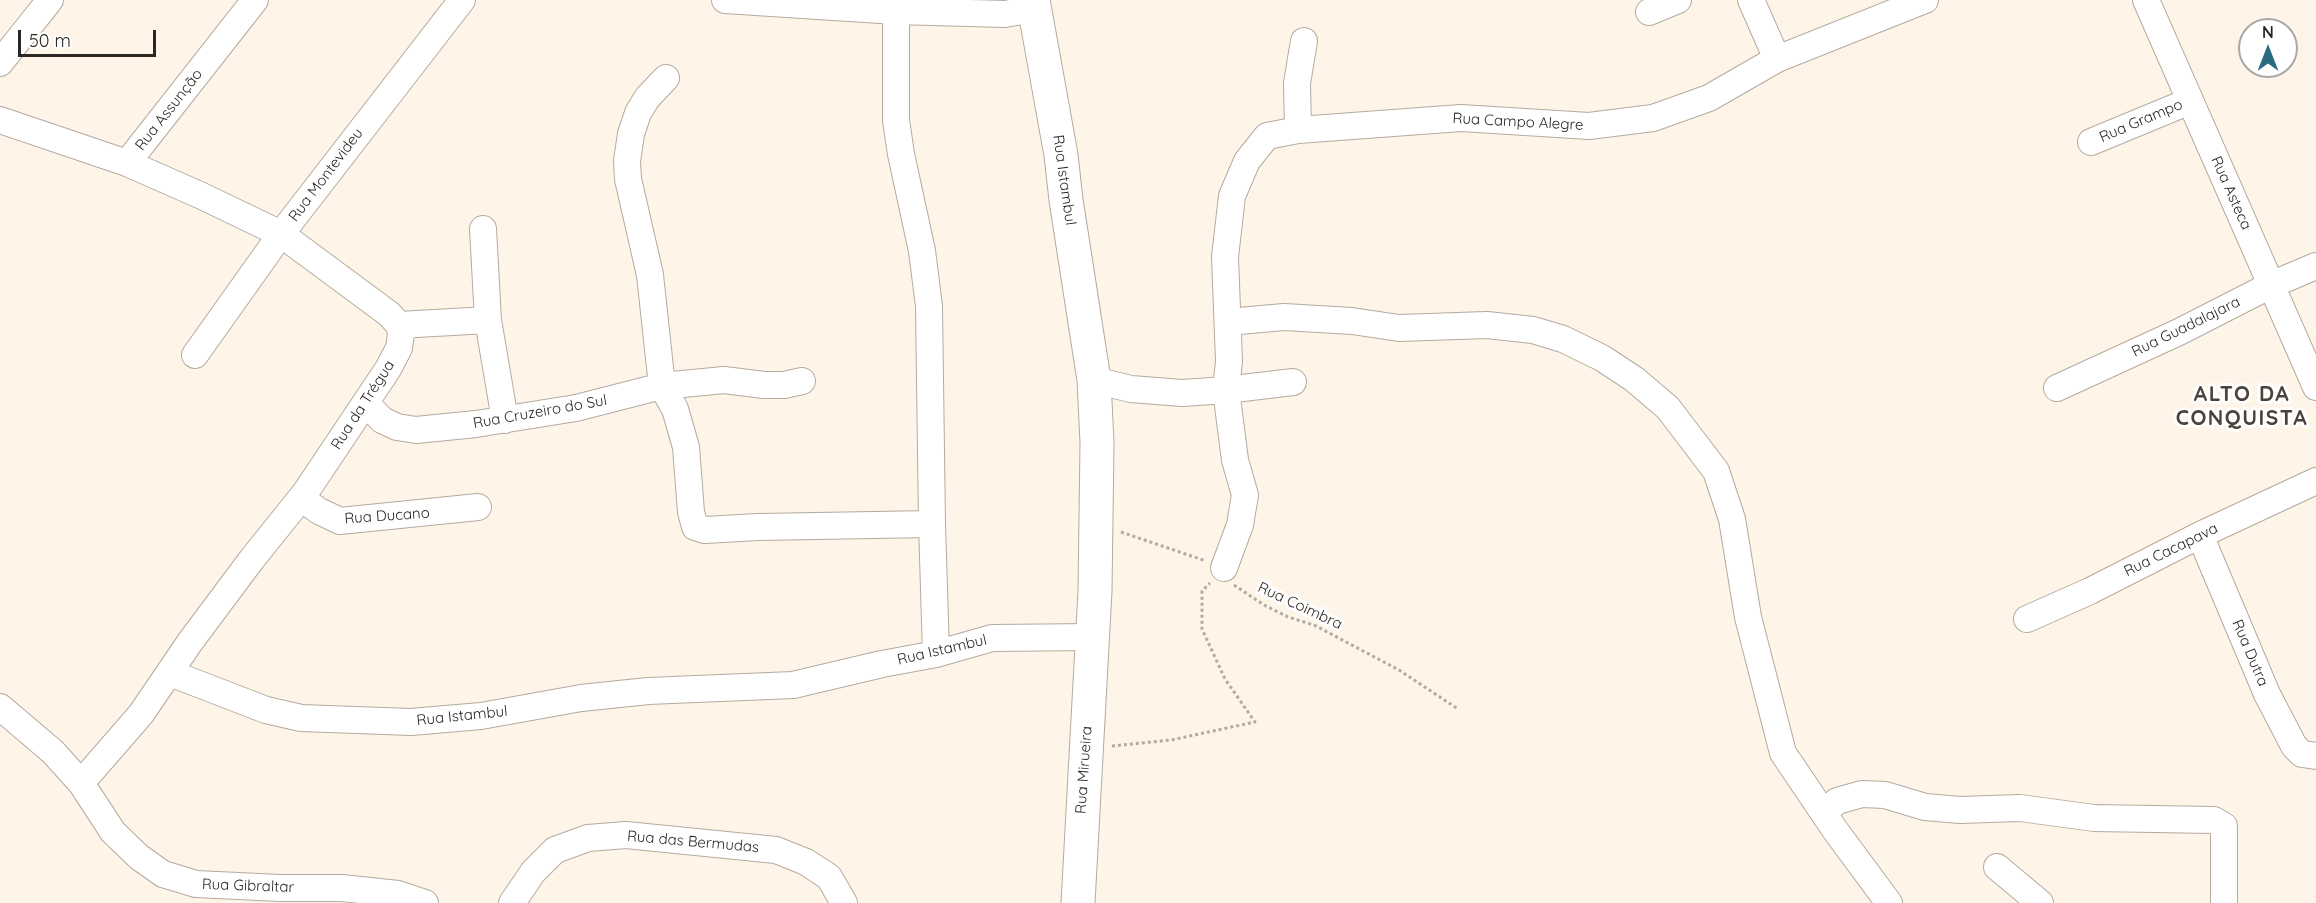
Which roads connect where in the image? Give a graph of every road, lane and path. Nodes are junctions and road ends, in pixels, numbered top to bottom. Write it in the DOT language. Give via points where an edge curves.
graph roads {
  1 [pos="50,0"];
  2 [pos="255,0"];
  3 [pos="462,0"];
  4 [pos="725,0"];
  5 [pos="1678,0"];
  6 [pos="1751,0"];
  7 [pos="1925,0"];
  8 [pos="2146,0"];
  9 [pos="805,3"];
  10 [pos="1033,4"];
  11 [pos="896,11"];
  12 [pos="1649,12"];
  13 [pos="1304,41"];
  14 [pos="1777,59"];
  15 [pos="0,63"];
  16 [pos="666,78"];
  17 [pos="2190,101"];
  18 [pos="0,120"];
  19 [pos="1298,130"];
  20 [pos="2091,142"];
  21 [pos="128,163"];
  22 [pos="483,229"];
  23 [pos="281,234"];
  24 [pos="2316,266"];
  25 [pos="2271,285"];
  26 [pos="489,321"];
  27 [pos="1228,322"];
  28 [pos="399,325"];
  29 [pos="195,354"];
  30 [pos="1094,380"];
  31 [pos="802,381"];
  32 [pos="1293,382"];
  33 [pos="662,386"];
  34 [pos="2316,387"];
  35 [pos="2057,388"];
  36 [pos="1226,390"];
  37 [pos="366,404"];
  38 [pos="505,420"];
  39 [pos="2316,482"];
  40 [pos="301,498"];
  41 [pos="478,507"];
  42 [pos="1097,523"];
  43 [pos="932,524"];
  44 [pos="2200,535"];
  45 [pos="1224,568"];
  46 [pos="2027,619"];
  47 [pos="1093,637"];
  48 [pos="936,654"];
  49 [pos="170,673"];
  50 [pos="0,707"];
  51 [pos="1458,709"];
  52 [pos="1086,749"];
  53 [pos="2316,756"];
  54 [pos="81,783"];
  55 [pos="1824,813"];
  56 [pos="1997,867"];
  57 [pos="425,903"];
  58 [pos="512,903"];
  59 [pos="844,903"];
  60 [pos="1078,903"];
  61 [pos="1889,903"];
  62 [pos="2040,903"];
  63 [pos="2224,903"];
  1 -- 15 [label="street"];
  2 -- 21 [label="street, Rua Assunção"];
  3 -- 23 [label="street, Rua Montevideu"];
  4 -- 9 [label="street"];
  5 -- 12 [label="street"];
  6 -- 14 [label="street"];
  7 -- 14 [label="street, Rua Campo Alegre"];
  8 -- 17 [label="street, Rua Asteca"];
  9 -- 11 [label="street"];
  10 -- 11 [label="street" via="1005,14"];
  10 -- 30 [label="main road, Rua Istambul" via="1061,155"];
  11 -- 43 [label="street" via="897,120 929,306"];
  13 -- 19 [label="street" via="1297,84"];
  14 -- 19 [label="street, Rua Campo Alegre" via="1709,98 1653,117 1589,126 1461,118"];
  16 -- 33 [label="street" via="638,113 627,161 627,179 650,275"];
  17 -- 20 [label="street, Rua Grampo"];
  17 -- 25 [label="street, Rua Asteca"];
  18 -- 21 [label="street"];
  19 -- 27 [label="street, Rua Campo Alegre" via="1267,136 1247,161 1232,196 1225,257"];
  21 -- 23 [label="street"];
  22 -- 26 [label="street"];
  23 -- 28 [label="street"];
  23 -- 29 [label="street, Rua Montevideu"];
  24 -- 25 [label="street, Rua Guadalajara"];
  25 -- 34 [label="street, Rua Asteca"];
  25 -- 35 [label="street, Rua Guadalajara"];
  26 -- 28 [label="street"];
  26 -- 38 [label="street"];
  27 -- 36 [label="street"];
  27 -- 55 [label="street" via="1284,317 1399,328 1487,325 1533,330 1602,358 1668,408 1716,471 1732,519 1748,617 1783,753"];
  28 -- 37 [label="street, Rua da Trégua" via="399,348"];
  30 -- 36 [label="street" via="1182,393"];
  30 -- 42 [label="main road, Rua Istambul"];
  31 -- 33 [label="street, Rua Cruzeiro do Sul" via="764,385 724,380"];
  32 -- 36 [label="street"];
  33 -- 38 [label="street, Rua Cruzeiro do Sul" via="576,408"];
  33 -- 43 [label="street" via="675,409 686,447 695,527 705,530"];
  36 -- 45 [label="street" via="1235,460 1245,495 1240,525"];
  37 -- 38 [label="street, Rua Cruzeiro do Sul" via="397,428 416,430"];
  37 -- 40 [label="street, Rua da Trégua"];
  39 -- 44 [label="street, Rua Cacapava"];
  40 -- 41 [label="street, Rua Ducano" via="340,521"];
  40 -- 49 [label="street, Rua da Trégua"];
  42 -- 45 [label="path"];
  42 -- 47 [label="main road, Rua Istambul"];
  43 -- 48 [label="street"];
  44 -- 46 [label="street, Rua Cacapava"];
  44 -- 53 [label="street, Rua Dutra" via="2251,657 2294,746 2302,754"];
  45 -- 51 [label="path, Rua Coimbra" via="1236,588 1264,605 1314,625 1388,664"];
  45 -- 52 [label="path" via="1202,591 1202,629 1225,679 1256,722 1171,740"];
  47 -- 48 [label="street, Rua Istambul" via="992,638"];
  47 -- 52 [label="main road, Rua Mirueira"];
  48 -- 49 [label="street, Rua Istambul" via="793,685 648,691 481,716 411,722 301,718 266,710"];
  49 -- 54 [label="street, Rua da Trégua" via="141,714"];
  50 -- 54 [label="street, Rua Gibraltar" via="31,731"];
  52 -- 60 [label="main road, Rua Mirueira"];
  54 -- 57 [label="street, Rua Gibraltar" via="114,832 139,857 164,874 196,884 342,888 398,894"];
  55 -- 61 [label="street"];
  55 -- 63 [label="street" via="1837,801 1885,795 1925,807 1960,810 2020,808 2094,818 2214,820 2224,826"];
  56 -- 62 [label="street"];
  58 -- 59 [label="street, Rua das Bermudas" via="533,872 555,850 588,838 626,835 776,850 806,862 829,878"];
}
